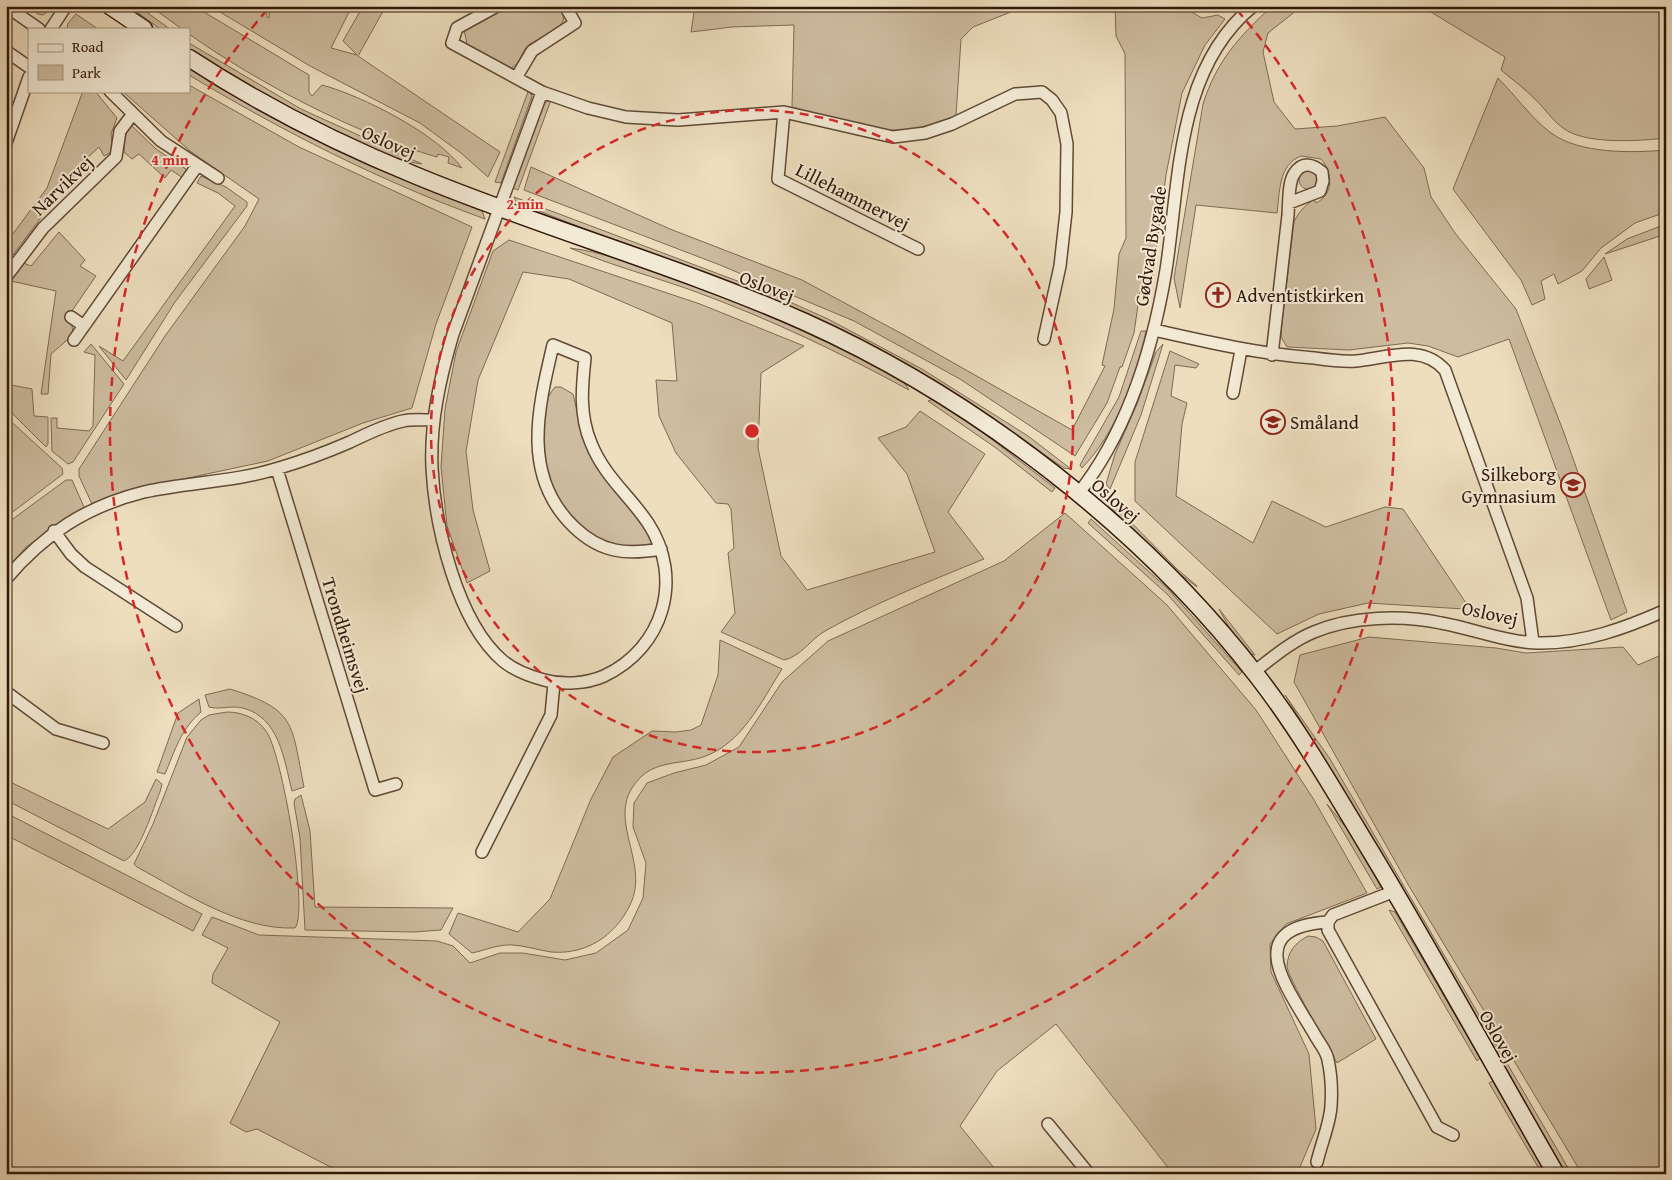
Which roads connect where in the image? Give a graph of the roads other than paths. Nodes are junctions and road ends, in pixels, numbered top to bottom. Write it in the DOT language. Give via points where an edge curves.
graph roads {
  1 [pos="6,6"];
  2 [pos="66,6"];
  3 [pos="110,6"];
  4 [pos="497,6"];
  5 [pos="565,6"];
  6 [pos="1253,6"];
  7 [pos="38,28"];
  8 [pos="52,28"];
  9 [pos="143,28"];
  10 [pos="6,51"];
  11 [pos="190,59"];
  12 [pos="28,66"];
  13 [pos="516,78"];
  14 [pos="28,80"];
  15 [pos="111,92"];
  16 [pos="542,92"];
  17 [pos="784,112"];
  18 [pos="132,115"];
  19 [pos="6,143"];
  20 [pos="198,166"];
  21 [pos="218,178"];
  22 [pos="1289,203"];
  23 [pos="500,207"];
  24 [pos="918,249"];
  25 [pos="6,277"];
  26 [pos="71,317"];
  27 [pos="84,326"];
  28 [pos="1154,330"];
  29 [pos="1044,339"];
  30 [pos="74,340"];
  31 [pos="1241,350"];
  32 [pos="1272,355"];
  33 [pos="1233,393"];
  34 [pos="433,420"];
  35 [pos="277,469"];
  36 [pos="1078,494"];
  37 [pos="54,531"];
  38 [pos="661,549"];
  39 [pos="6,580"];
  40 [pos="1666,610"];
  41 [pos="176,626"];
  42 [pos="1533,642"];
  43 [pos="1254,672"];
  44 [pos="554,683"];
  45 [pos="6,692"];
  46 [pos="103,743"];
  47 [pos="396,784"];
  48 [pos="482,852"];
  49 [pos="1395,891"];
  50 [pos="1328,922"];
  51 [pos="1048,1124"];
  52 [pos="1453,1135"];
  53 [pos="1317,1162"];
  54 [pos="1089,1174"];
  55 [pos="1556,1174"];
  1 -- 7 [label="street"];
  2 -- 8 [label="street"];
  3 -- 9 [label="street"];
  4 -- 13 [label="street" via="457,28 452,43"];
  5 -- 13 [label="street" via="575,23 532,51"];
  6 -- 28 [label="street, Gødvad Bygade" via="1216,49 1198,82 1187,123 1166,271"];
  10 -- 12 [label="street"];
  11 -- 23 [label="street, Oslovej" via="338,142 420,178"];
  13 -- 16 [label="street"];
  14 -- 19 [label="street"];
  15 -- 18 [label="street"];
  16 -- 17 [label="street" via="626,117 678,120"];
  16 -- 23 [label="street"];
  17 -- 24 [label="street, Lillehammervej" via="778,179"];
  17 -- 29 [label="street" via="893,137 925,133 952,124 1015,94 1042,92 1052,100 1061,113 1067,144 1066,212 1060,266"];
  18 -- 20 [label="street" via="161,141"];
  18 -- 25 [label="street, Narvikvej" via="120,131 116,157 43,228"];
  20 -- 21 [label="street"];
  20 -- 27 [label="street"];
  22 -- 32 [label="street"];
  23 -- 34 [label="street" via="452,334"];
  23 -- 36 [label="street, Oslovej" via="803,321 851,344 923,383 984,422"];
  26 -- 27 [label="street"];
  27 -- 30 [label="street"];
  28 -- 31 [label="street"];
  28 -- 36 [label="street, Gødvad Bygade" via="1134,392 1112,442"];
  31 -- 32 [label="street"];
  31 -- 33 [label="street"];
  32 -- 42 [label="street" via="1354,361 1420,354 1441,365 1527,598"];
  34 -- 35 [label="street" via="404,421"];
  34 -- 44 [label="street" via="432,467 436,510 447,558 469,615 484,641 503,661 524,674"];
  35 -- 37 [label="street" via="120,499 91,510"];
  35 -- 47 [label="street, Trondheimsvej" via="375,790"];
  36 -- 43 [label="street, Oslovej" via="1166,574"];
  37 -- 39 [label="street"];
  37 -- 41 [label="street" via="71,554 86,567"];
  38 -- 38 [label="street" via="648,523 601,466 590,441 581,396 585,358 553,345 540,402 538,451 544,482 559,512 582,535 607,548 633,554"];
  38 -- 44 [label="street" via="666,576 665,595 662,614 647,642 630,660 603,676 582,682"];
  40 -- 42 [label="street, Oslovej" via="1610,632 1578,639"];
  42 -- 43 [label="street, Oslovej" via="1499,638 1441,623 1374,618 1315,632 1289,646"];
  43 -- 49 [label="street, Oslovej" via="1319,765"];
  44 -- 48 [label="street" via="550,715"];
  45 -- 46 [label="street" via="56,729"];
  49 -- 50 [label="street" via="1334,915"];
  49 -- 55 [label="street, Oslovej"];
  50 -- 52 [label="street" via="1328,930 1437,1126"];
  50 -- 53 [label="street" via="1293,927 1277,947 1279,972 1328,1058 1331,1106"];
  51 -- 54 [label="street"];
}
